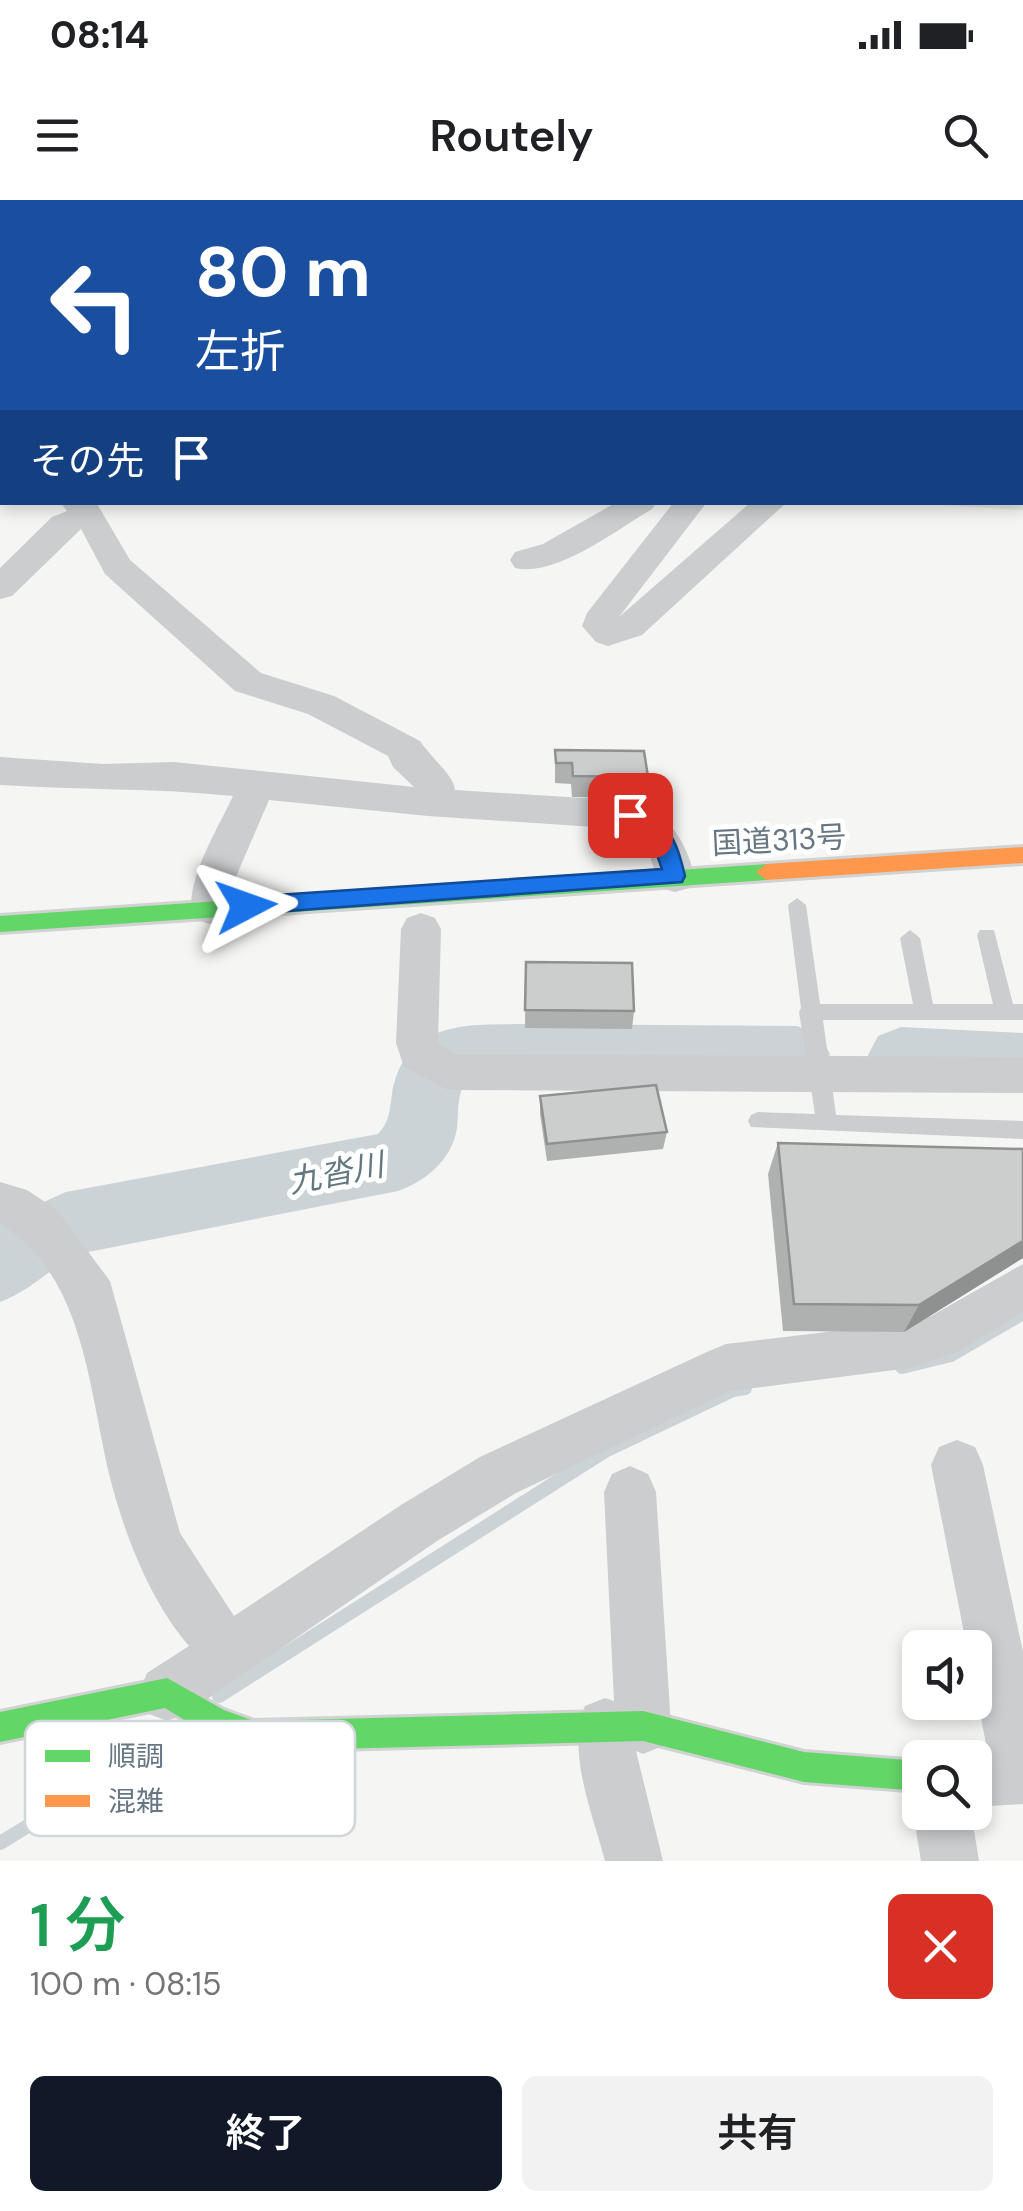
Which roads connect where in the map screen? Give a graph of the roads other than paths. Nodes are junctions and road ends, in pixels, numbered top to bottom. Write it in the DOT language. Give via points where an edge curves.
graph roads {
  1 [pos="636,505"];
  2 [pos="689,505"];
  3 [pos="767,505"];
  4 [pos="82,508"];
  5 [pos="528,560"];
  6 [pos="0,588"];
  7 [pos="0,771"];
  8 [pos="257,785"];
  9 [pos="428,802"];
  10 [pos="1023,856"];
  11 [pos="675,876"];
  12 [pos="797,905"];
  13 [pos="208,908"];
  14 [pos="0,924"];
  15 [pos="422,929"];
  16 [pos="987,934"];
  17 [pos="910,938"];
  18 [pos="810,1012"];
  19 [pos="925,1012"];
  20 [pos="1014,1012"];
  21 [pos="818,1073"];
  22 [pos="1023,1075"];
  23 [pos="758,1121"];
  24 [pos="827,1124"];
  25 [pos="1023,1130"];
  26 [pos="0,1203"];
  27 [pos="1023,1286"];
  28 [pos="956,1466"];
  29 [pos="630,1492"];
  30 [pos="229,1652"];
  31 [pos="173,1698"];
  32 [pos="36,1721"];
  33 [pos="214,1721"];
  34 [pos="25,1723"];
  35 [pos="624,1726"];
  36 [pos="0,1727"];
  37 [pos="355,1733"];
  38 [pos="902,1775"];
  39 [pos="1006,1776"];
  40 [pos="945,1830"];
  41 [pos="634,1861"];
  42 [pos="950,1861"];
  1 -- 5 [label="street" via="555,552"];
  2 -- 3 [label="street" via="604,613 598,626 608,634 630,626"];
  4 -- 6 [label="street"];
  4 -- 9 [label="street" via="117,566 248,682 322,705 407,750 406,758 438,786"];
  7 -- 8 [label="street"];
  8 -- 9 [label="street"];
  8 -- 13 [label="street"];
  9 -- 11 [label="street" via="630,815 658,832"];
  10 -- 11 [label="main road, 国道313号"];
  11 -- 13 [label="main road, 国道313号"];
  12 -- 18 [label="lane"];
  13 -- 14 [label="main road, 国道313号"];
  15 -- 21 [label="street" via="417,1043 419,1054 438,1067"];
  16 -- 20 [label="lane"];
  17 -- 19 [label="lane"];
  18 -- 19 [label="lane"];
  18 -- 21 [label="lane"];
  19 -- 20 [label="lane"];
  21 -- 22 [label="street"];
  21 -- 24 [label="lane"];
  23 -- 24 [label="lane"];
  24 -- 25 [label="lane"];
  26 -- 30 [label="street" via="11,1204 49,1236 93,1297 158,1546"];
  27 -- 30 [label="street" via="943,1334 910,1345 726,1368 498,1476"];
  28 -- 39 [label="street"];
  29 -- 35 [label="street"];
  30 -- 31 [label="street"];
  31 -- 32 [label="main road"];
  31 -- 33 [label="main road"];
  34 -- 36 [label="main road"];
  35 -- 37 [label="main road"];
  35 -- 38 [label="main road" via="804,1767"];
  35 -- 41 [label="street" via="608,1756"];
  40 -- 42 [label="street"];
}
